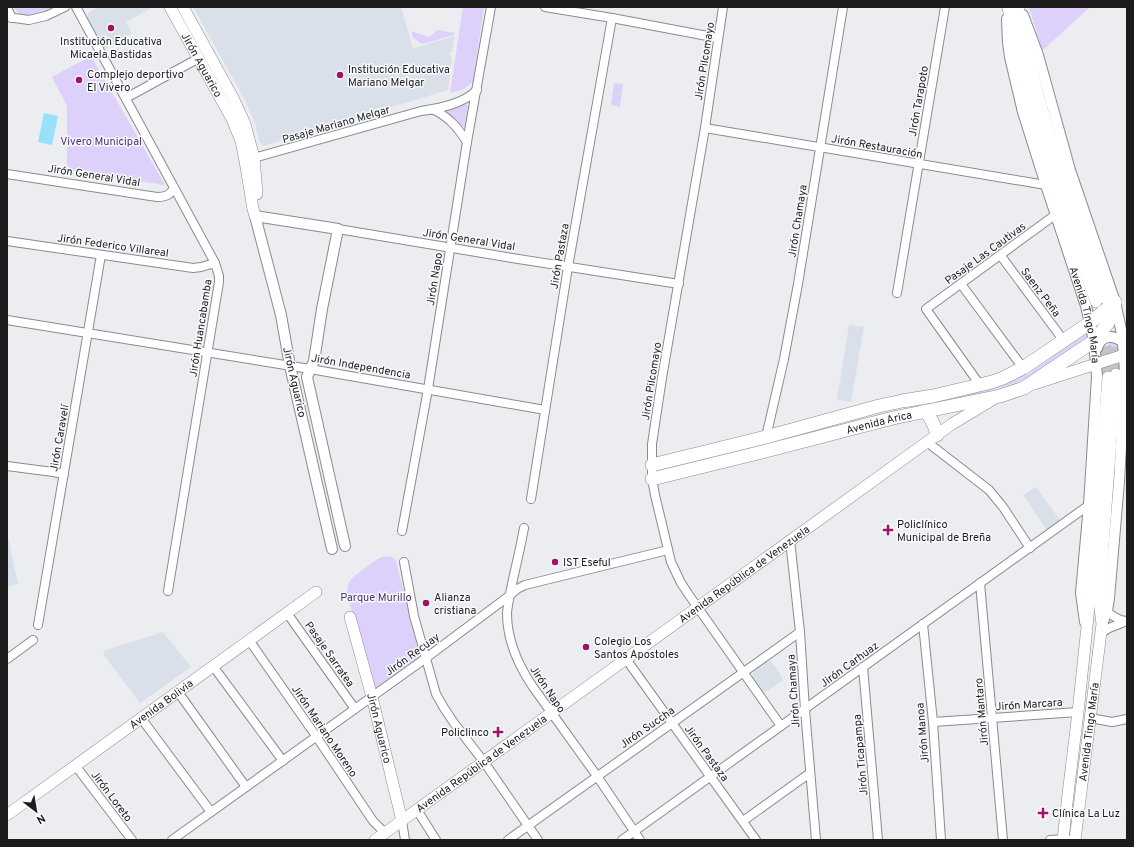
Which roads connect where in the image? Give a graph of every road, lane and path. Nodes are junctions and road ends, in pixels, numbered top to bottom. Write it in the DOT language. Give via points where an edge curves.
graph roads {
  1 [pos="76,7"];
  2 [pos="170,7"];
  3 [pos="183,7"];
  4 [pos="491,7"];
  5 [pos="546,7"];
  6 [pos="723,7"];
  7 [pos="843,7"];
  8 [pos="945,7"];
  9 [pos="1008,7"];
  10 [pos="1018,7"];
  11 [pos="7,8"];
  12 [pos="63,8"];
  13 [pos="10,17"];
  14 [pos="612,18"];
  15 [pos="718,38"];
  16 [pos="198,58"];
  17 [pos="477,90"];
  18 [pos="126,98"];
  19 [pos="434,110"];
  20 [pos="705,128"];
  21 [pos="467,142"];
  22 [pos="820,148"];
  23 [pos="250,159"];
  24 [pos="919,164"];
  25 [pos="7,174"];
  26 [pos="1046,185"];
  27 [pos="174,188"];
  28 [pos="1055,215"];
  29 [pos="255,216"];
  30 [pos="338,229"];
  31 [pos="7,241"];
  32 [pos="450,248"];
  33 [pos="101,255"];
  34 [pos="1001,256"];
  35 [pos="215,263"];
  36 [pos="568,267"];
  37 [pos="679,284"];
  38 [pos="961,284"];
  39 [pos="897,293"];
  40 [pos="1105,301"];
  41 [pos="7,320"];
  42 [pos="1091,322"];
  43 [pos="88,333"];
  44 [pos="1064,341"];
  45 [pos="1123,342"];
  46 [pos="1095,346"];
  47 [pos="208,352"];
  48 [pos="1126,354"];
  49 [pos="1097,364"];
  50 [pos="290,366"];
  51 [pos="1023,368"];
  52 [pos="310,369"];
  53 [pos="980,385"];
  54 [pos="1024,388"];
  55 [pos="428,389"];
  56 [pos="933,396"];
  57 [pos="1000,396"];
  58 [pos="546,410"];
  59 [pos="925,411"];
  60 [pos="893,418"];
  61 [pos="766,436"];
  62 [pos="932,439"];
  63 [pos="737,444"];
  64 [pos="762,452"];
  65 [pos="652,465"];
  66 [pos="7,466"];
  67 [pos="64,474"];
  68 [pos="652,479"];
  69 [pos="1123,480"];
  70 [pos="531,499"];
  71 [pos="335,504"];
  72 [pos="1089,504"];
  73 [pos="323,507"];
  74 [pos="524,528"];
  75 [pos="402,531"];
  76 [pos="790,540"];
  77 [pos="345,546"];
  78 [pos="1030,548"];
  79 [pos="332,549"];
  80 [pos="668,550"];
  81 [pos="404,562"];
  82 [pos="980,583"];
  83 [pos="168,590"];
  84 [pos="316,592"];
  85 [pos="509,596"];
  86 [pos="698,607"];
  87 [pos="1107,611"];
  88 [pos="287,613"];
  89 [pos="350,617"];
  90 [pos="1127,621"];
  91 [pos="923,624"];
  92 [pos="38,625"];
  93 [pos="1101,629"];
  94 [pos="800,632"];
  95 [pos="1086,632"];
  96 [pos="33,640"];
  97 [pos="249,640"];
  98 [pos="426,658"];
  99 [pos="7,659"];
  100 [pos="626,659"];
  101 [pos="214,666"];
  102 [pos="863,667"];
  103 [pos="744,672"];
  104 [pos="178,692"];
  105 [pos="372,697"];
  106 [pos="355,709"];
  107 [pos="805,710"];
  108 [pos="1078,712"];
  109 [pos="551,713"];
  110 [pos="141,718"];
  111 [pos="993,718"];
  112 [pos="1090,718"];
  113 [pos="1127,719"];
  114 [pos="933,722"];
  115 [pos="672,723"];
  116 [pos="781,726"];
  117 [pos="316,736"];
  118 [pos="283,761"];
  119 [pos="484,762"];
  120 [pos="75,765"];
  121 [pos="810,773"];
  122 [pos="597,776"];
  123 [pos="710,776"];
  124 [pos="246,786"];
  125 [pos="1068,794"];
  126 [pos="1081,796"];
  127 [pos="417,810"];
  128 [pos="211,812"];
  129 [pos="7,815"];
  130 [pos="402,821"];
  131 [pos="743,821"];
  132 [pos="528,825"];
  133 [pos="635,831"];
  134 [pos="385,833"];
  135 [pos="752,839"];
  136 [pos="132,840"];
  137 [pos="172,840"];
  138 [pos="375,840"];
  139 [pos="405,840"];
  140 [pos="436,840"];
  141 [pos="508,840"];
  142 [pos="538,840"];
  143 [pos="622,840"];
  144 [pos="640,840"];
  145 [pos="816,840"];
  146 [pos="878,840"];
  147 [pos="941,840"];
  148 [pos="1003,840"];
  149 [pos="1050,840"];
  150 [pos="1064,840"];
  151 [pos="1075,840"];
  1 -- 18 [label="street, Jirón Huancabamba"];
  2 -- 16 [label="main road, Jirón Aguarico"];
  3 -- 23 [label="main road, Jirón Aguarico" via="239,109 245,124"];
  4 -- 17 [label="street, Jirón Napo"];
  5 -- 14 [label="street"];
  6 -- 15 [label="street, Jirón Pilcomayo"];
  7 -- 22 [label="street, Jirón Chamaya"];
  8 -- 24 [label="street, Jirón Tarapoto"];
  9 -- 26 [label="street, Avenida Tingo María" via="1007,28 1012,68"];
  9 -- 40 [label="main road, Avenida Tingo María" via="1035,121 1056,187"];
  10 -- 40 [label="main road, Avenida Tingo María" via="1044,117"];
  11 -- 13 [label="street"];
  12 -- 13 [label="street" via="29,20"];
  14 -- 15 [label="street"];
  14 -- 36 [label="street, Jirón Pastaza"];
  15 -- 20 [label="street, Jirón Pilcomayo"];
  16 -- 18 [label="street"];
  16 -- 23 [label="main road, Jirón Aguarico" via="232,119"];
  17 -- 19 [label="street, Pasaje Mariano Melgar" via="468,97"];
  17 -- 21 [label="street, Jirón Napo"];
  18 -- 27 [label="street, Jirón Huancabamba"];
  19 -- 21 [label="street" via="450,120"];
  19 -- 23 [label="street, Pasaje Mariano Melgar" via="421,111"];
  20 -- 22 [label="street, Jirón Restauración"];
  20 -- 37 [label="street, Jirón Pilcomayo"];
  21 -- 32 [label="street, Jirón Napo"];
  22 -- 24 [label="street, Jirón Restauración"];
  22 -- 61 [label="street, Jirón Chamaya" via="784,359"];
  23 -- 29 [label="main road, Jirón Aguarico" via="259,207"];
  24 -- 26 [label="street, Jirón Restauración"];
  24 -- 39 [label="street, Jirón Tarapoto"];
  25 -- 27 [label="street, Jirón General Vidal" via="157,197 171,194"];
  26 -- 28 [label="street, Avenida Tingo María"];
  27 -- 35 [label="street, Jirón Huancabamba"];
  28 -- 34 [label="street, Pasaje Las Cautivas"];
  28 -- 42 [label="street, Avenida Tingo María"];
  29 -- 30 [label="street, Jirón General Vidal"];
  29 -- 50 [label="street, Jirón Aguarico" via="281,315"];
  30 -- 32 [label="street, Jirón General Vidal"];
  30 -- 52 [label="street, Jirón Aguarico" via="314,361"];
  31 -- 33 [label="street, Jirón Federico Villareal"];
  32 -- 36 [label="street, Jirón General Vidal"];
  32 -- 55 [label="street, Jirón Napo"];
  33 -- 35 [label="street, Jirón Federico Villareal" via="192,268"];
  33 -- 43 [label="street, Jirón Caravelí"];
  34 -- 38 [label="street, Pasaje Las Cautivas"];
  34 -- 44 [label="street, Saenz Peña"];
  35 -- 47 [label="street, Jirón Huancabamba" via="219,282"];
  36 -- 37 [label="street, Jirón General Vidal"];
  36 -- 58 [label="street, Jirón Pastaza"];
  37 -- 65 [label="street, Jirón Pilcomayo" via="652,444"];
  38 -- 51 [label="street"];
  38 -- 53 [label="street, Pasaje Las Cautivas" via="926,309"];
  40 -- 42 [label="main road"];
  40 -- 45 [label="street, Avenida Tingo María" via="1120,321"];
  40 -- 46 [label="main road, Avenida Arica" via="1112,313"];
  41 -- 43 [label="street, Jirón Independencia"];
  42 -- 44 [label="main road, Avenida Arica"];
  42 -- 46 [label="street, Avenida Tingo María"];
  43 -- 47 [label="street, Jirón Independencia"];
  43 -- 67 [label="street, Jirón Caravelí"];
  44 -- 51 [label="main road, Avenida Arica"];
  45 -- 46 [label="street" via="1110,336"];
  45 -- 48 [label="street, Avenida Tingo María"];
  46 -- 49 [label="street, Avenida Tingo María"];
  46 -- 54 [label="main road, Avenida Arica"];
  47 -- 50 [label="street, Jirón Independencia"];
  47 -- 83 [label="street, Jirón Huancabamba"];
  48 -- 49 [label="main road"];
  48 -- 69 [label="street, Avenida Tingo María"];
  49 -- 54 [label="main road"];
  49 -- 72 [label="street, Avenida Tingo María"];
  50 -- 52 [label="street, Jirón Independencia"];
  50 -- 73 [label="street, Jirón Aguarico"];
  51 -- 53 [label="main road, Avenida Arica"];
  52 -- 55 [label="street, Jirón Independencia"];
  52 -- 71 [label="street, Jirón Aguarico" via="307,377"];
  53 -- 56 [label="main road, Avenida Arica"];
  54 -- 57 [label="main road, Avenida Arica"];
  55 -- 58 [label="street, Jirón Independencia"];
  55 -- 75 [label="street, Jirón Napo"];
  56 -- 60 [label="main road"];
  56 -- 61 [label="main road, Avenida Arica" via="879,406"];
  57 -- 59 [label="main road, Avenida Arica"];
  57 -- 62 [label="main road, Avenida República de Venezuela" via="965,415"];
  58 -- 70 [label="street, Jirón Pastaza"];
  59 -- 60 [label="main road, Avenida Arica"];
  59 -- 62 [label="main road" via="935,426"];
  60 -- 64 [label="main road, Avenida Arica"];
  61 -- 63 [label="main road, Avenida Arica"];
  62 -- 76 [label="main road, Avenida República de Venezuela"];
  62 -- 78 [label="street" via="989,490"];
  63 -- 64 [label="main road"];
  63 -- 65 [label="main road, Avenida Arica"];
  64 -- 68 [label="main road, Avenida Arica"];
  65 -- 68 [label="street, Jirón Pilcomayo"];
  66 -- 67 [label="street"];
  67 -- 92 [label="street, Jirón Caravelí"];
  68 -- 80 [label="street, Jirón Pilcomayo"];
  69 -- 87 [label="street, Avenida Tingo María"];
  71 -- 73 [label="street"];
  71 -- 77 [label="street, Jirón Aguarico"];
  72 -- 78 [label="street, Jirón Carhuaz"];
  72 -- 95 [label="street, Avenida Tingo María" via="1081,593"];
  73 -- 79 [label="street, Jirón Aguarico"];
  74 -- 85 [label="street, Jirón Napo"];
  76 -- 86 [label="main road, Avenida República de Venezuela"];
  76 -- 94 [label="street, Jirón Chamaya"];
  78 -- 82 [label="street, Jirón Carhuaz"];
  80 -- 85 [label="street, Jirón Recuay" via="525,585"];
  80 -- 86 [label="street, Jirón Pilcomayo" via="675,572"];
  81 -- 98 [label="street" via="414,616"];
  82 -- 91 [label="street, Jirón Carhuaz"];
  82 -- 111 [label="street, Jirón Mantaro"];
  84 -- 88 [label="main road, Avenida Bolivia"];
  85 -- 98 [label="street, Jirón Recuay"];
  85 -- 109 [label="street, Jirón Napo" via="508,628 515,655 524,674"];
  86 -- 100 [label="main road, Avenida República de Venezuela"];
  86 -- 103 [label="street, Jirón Pilcomayo"];
  87 -- 90 [label="street" via="1113,617"];
  87 -- 93 [label="street, Avenida Tingo María"];
  88 -- 97 [label="main road, Avenida Bolivia"];
  88 -- 106 [label="street, Pasaje Sarratea"];
  89 -- 105 [label="main road, Jirón Aguarico"];
  90 -- 93 [label="street"];
  91 -- 102 [label="street, Jirón Carhuaz"];
  91 -- 114 [label="street, Jirón Manoa"];
  93 -- 95 [label="main road, Avenida Tingo María" via="1098,600 1112,375"];
  93 -- 112 [label="main road, Avenida Tingo María"];
  94 -- 103 [label="street, Jirón Succha"];
  94 -- 107 [label="street, Jirón Chamaya"];
  95 -- 108 [label="main road, Avenida Tingo María"];
  96 -- 99 [label="street"];
  97 -- 101 [label="main road, Avenida Bolivia"];
  97 -- 117 [label="street, Jirón Mariano Moreno"];
  98 -- 105 [label="street, Jirón Recuay"];
  98 -- 119 [label="street" via="436,694 454,723"];
  100 -- 109 [label="main road, Avenida República de Venezuela"];
  100 -- 115 [label="street, Jirón Pastaza"];
  101 -- 104 [label="main road, Avenida Bolivia"];
  101 -- 118 [label="street"];
  102 -- 107 [label="street, Jirón Carhuaz"];
  102 -- 146 [label="street, Jirón Ticapampa"];
  103 -- 115 [label="street, Jirón Succha"];
  103 -- 116 [label="street, Jirón Pilcomayo"];
  104 -- 110 [label="main road, Avenida Bolivia"];
  104 -- 124 [label="street"];
  105 -- 106 [label="street, Jirón Recuay"];
  105 -- 130 [label="main road, Jirón Aguarico"];
  106 -- 117 [label="street, Jirón Recuay"];
  107 -- 116 [label="street, Jirón Carhuaz"];
  107 -- 121 [label="street, Jirón Chamaya"];
  108 -- 111 [label="street, Jirón Marcara"];
  108 -- 125 [label="main road, Avenida Tingo María"];
  109 -- 119 [label="main road, Avenida República de Venezuela"];
  109 -- 122 [label="street, Jirón Napo"];
  110 -- 120 [label="main road, Avenida Bolivia"];
  110 -- 128 [label="street"];
  111 -- 114 [label="street, Jirón Marcara"];
  111 -- 148 [label="street, Jirón Mantaro"];
  112 -- 113 [label="street" via="1112,722"];
  112 -- 126 [label="main road, Avenida Tingo María"];
  114 -- 147 [label="street, Jirón Manoa"];
  115 -- 122 [label="street, Jirón Succha"];
  115 -- 123 [label="street, Jirón Pastaza"];
  116 -- 123 [label="street, Jirón Carhuaz"];
  117 -- 118 [label="street, Jirón Recuay"];
  117 -- 134 [label="street, Jirón Mariano Moreno" via="373,821"];
  118 -- 124 [label="street, Jirón Recuay"];
  119 -- 127 [label="main road, Avenida República de Venezuela"];
  119 -- 132 [label="street"];
  120 -- 129 [label="main road, Avenida Bolivia"];
  120 -- 136 [label="street, Jirón Loreto"];
  121 -- 131 [label="street"];
  121 -- 145 [label="street, Jirón Chamaya"];
  122 -- 132 [label="street, Jirón Succha"];
  122 -- 133 [label="street, Jirón Napo"];
  123 -- 131 [label="street, Jirón Pastaza"];
  123 -- 133 [label="street, Jirón Carhuaz"];
  124 -- 128 [label="street, Jirón Recuay"];
  125 -- 126 [label="main road"];
  125 -- 150 [label="main road, Avenida Tingo María"];
  126 -- 151 [label="main road, Avenida Tingo María"];
  127 -- 130 [label="main road, Avenida República de Venezuela"];
  127 -- 140 [label="street"];
  128 -- 137 [label="street, Jirón Recuay"];
  130 -- 134 [label="main road, Avenida República de Venezuela"];
  130 -- 139 [label="street, Jirón Aguarico"];
  131 -- 135 [label="street, Jirón Pastaza"];
  132 -- 141 [label="street, Jirón Succha"];
  132 -- 142 [label="street"];
  133 -- 143 [label="street, Jirón Carhuaz"];
  133 -- 144 [label="street, Jirón Napo"];
  134 -- 138 [label="main road, Avenida República de Venezuela"];
  149 -- 150 [label="street"];
  150 -- 151 [label="street"];
}
